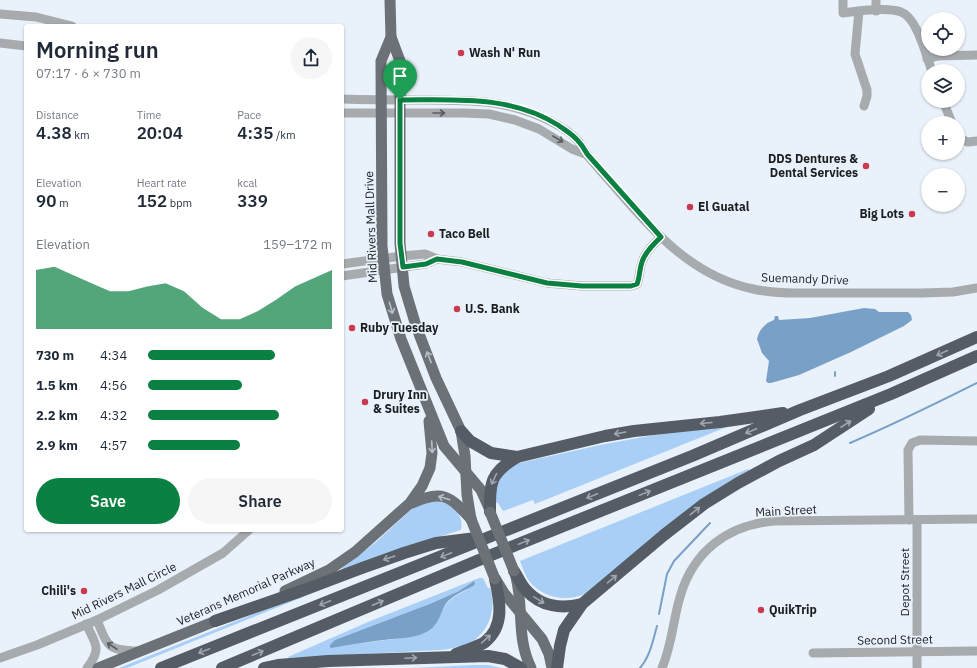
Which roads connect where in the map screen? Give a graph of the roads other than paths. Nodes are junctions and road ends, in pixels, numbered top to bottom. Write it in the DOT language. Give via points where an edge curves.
graph roads {
  1 [pos="390,0"];
  2 [pos="843,0"];
  3 [pos="876,0"];
  4 [pos="858,11"];
  5 [pos="876,11"];
  6 [pos="0,14"];
  7 [pos="66,24"];
  8 [pos="391,37"];
  9 [pos="0,43"];
  10 [pos="24,46"];
  11 [pos="977,55"];
  12 [pos="927,59"];
  13 [pos="929,64"];
  14 [pos="344,99"];
  15 [pos="382,100"];
  16 [pos="400,100"];
  17 [pos="864,106"];
  18 [pos="344,113"];
  19 [pos="381,113"];
  20 [pos="400,113"];
  21 [pos="965,141"];
  22 [pos="977,142"];
  23 [pos="588,155"];
  24 [pos="661,237"];
  25 [pos="402,262"];
  26 [pos="344,264"];
  27 [pos="383,264"];
  28 [pos="344,275"];
  29 [pos="977,288"];
  30 [pos="977,337"];
  31 [pos="977,356"];
  32 [pos="891,394"];
  33 [pos="428,408"];
  34 [pos="800,410"];
  35 [pos="461,431"];
  36 [pos="977,441"];
  37 [pos="517,457"];
  38 [pos="465,472"];
  39 [pos="410,503"];
  40 [pos="490,512"];
  41 [pos="471,519"];
  42 [pos="977,519"];
  43 [pos="913,520"];
  44 [pos="247,532"];
  45 [pos="495,535"];
  46 [pos="514,571"];
  47 [pos="496,578"];
  48 [pos="582,604"];
  49 [pos="520,614"];
  50 [pos="97,620"];
  51 [pos="215,621"];
  52 [pos="86,624"];
  53 [pos="142,650"];
  54 [pos="917,651"];
  55 [pos="977,651"];
  56 [pos="813,653"];
  57 [pos="452,656"];
  58 [pos="0,658"];
  59 [pos="87,668"];
  60 [pos="98,668"];
  61 [pos="161,668"];
  62 [pos="222,668"];
  63 [pos="264,668"];
  64 [pos="521,668"];
  65 [pos="531,668"];
  66 [pos="552,668"];
  67 [pos="557,668"];
  68 [pos="662,668"];
  69 [pos="917,668"];
  1 -- 8 [label="main road, Mid Rivers Mall Drive"];
  2 -- 4 [label="street" via="843,13"];
  3 -- 5 [label="street"];
  4 -- 5 [label="street"];
  4 -- 17 [label="street" via="854,50 867,90"];
  5 -- 12 [label="street" via="902,12 910,18"];
  6 -- 7 [label="street" via="50,19"];
  8 -- 15 [label="main road, Mid Rivers Mall Drive" via="381,61"];
  8 -- 16 [label="main road, Mid Rivers Mall Drive" via="400,62"];
  9 -- 10 [label="street"];
  11 -- 12 [label="street" via="938,56"];
  12 -- 13 [label="street"];
  14 -- 15 [label="street, Suemandy Drive"];
  15 -- 16 [label="street, Suemandy Drive"];
  15 -- 19 [label="main road, Mid Rivers Mall Drive"];
  16 -- 20 [label="main road, Mid Rivers Mall Drive"];
  16 -- 23 [label="street, Suemandy Drive" via="481,101 506,104 532,112 556,124 579,141"];
  18 -- 19 [label="street, Suemandy Drive"];
  19 -- 20 [label="street, Suemandy Drive"];
  19 -- 27 [label="main road, Mid Rivers Mall Drive"];
  20 -- 23 [label="street, Suemandy Drive, one-way" via="489,114 539,129 572,149"];
  20 -- 25 [label="main road, Mid Rivers Mall Drive"];
  21 -- 22 [label="street"];
  23 -- 24 [label="street, Suemandy Drive"];
  24 -- 25 [label="street" via="644,256 637,284 631,286 547,283 462,262 437,259 426,264"];
  24 -- 29 [label="street, Suemandy Drive" via="694,264 714,275 753,289 795,293 922,293"];
  25 -- 27 [label="street"];
  35 -- 25 [label="main road, Mid Rivers Mall Drive, one-way" via="436,378 414,320 404,286"];
  26 -- 27 [label="street"];
  27 -- 28 [label="street"];
  27 -- 33 [label="main road, Mid Rivers Mall Drive, one-way" via="393,316"];
  30 -- 34 [label="highway, one-way" via="889,376"];
  31 -- 32 [label="highway"];
  48 -- 32 [label="highway, one-way" via="704,504 772,464 814,445"];
  62 -- 32 [label="highway, one-way" via="486,557"];
  33 -- 38 [label="main road, Mid Rivers Mall Drive" via="444,446"];
  33 -- 39 [label="main road, Veterans Memorial Parkway, one-way" via="432,453 430,468"];
  34 -- 37 [label="highway, one-way" via="634,431"];
  34 -- 45 [label="highway, one-way"];
  35 -- 37 [label="highway" via="491,453"];
  35 -- 38 [label="main road, Mid Rivers Mall Drive"];
  36 -- 43 [label="street, Depot Street" via="920,440 912,443 908,450"];
  37 -- 40 [label="highway, one-way" via="504,464 493,478"];
  38 -- 40 [label="main road, Mid Rivers Mall Drive" via="481,490"];
  38 -- 41 [label="main road, Mid Rivers Mall Drive"];
  41 -- 39 [label="main road, Veterans Memorial Parkway, one-way" via="446,497 425,497"];
  39 -- 51 [label="main road, Veterans Memorial Parkway" via="355,552 329,570"];
  40 -- 46 [label="main road, Mid Rivers Mall Drive, bridge"];
  41 -- 47 [label="main road, Mid Rivers Mall Drive, bridge"];
  42 -- 43 [label="street, Main Street"];
  43 -- 54 [label="street, Depot Street"];
  43 -- 68 [label="street, Main Street" via="774,521 751,525 726,535 705,552 687,578"];
  44 -- 50 [label="street, Mid Rivers Mall Circle" via="211,560"];
  45 -- 51 [label="highway, one-way" via="436,543"];
  45 -- 61 [label="highway, one-way"];
  46 -- 48 [label="highway, one-way" via="526,590 542,602 563,607"];
  46 -- 49 [label="main road, Mid Rivers Mall Drive" via="520,599"];
  47 -- 49 [label="main road, Mid Rivers Mall Drive"];
  57 -- 47 [label="highway, one-way" via="484,642 493,632 500,618"];
  48 -- 67 [label="highway" via="564,630"];
  49 -- 65 [label="main road, Mid Rivers Mall Drive" via="521,640"];
  49 -- 66 [label="main road, Mid Rivers Mall Drive" via="542,639"];
  50 -- 52 [label="street, Mid Rivers Mall Circle"];
  53 -- 50 [label="street, one-way" via="112,648 106,642"];
  51 -- 53 [label="main road, Veterans Memorial Parkway"];
  52 -- 58 [label="street, Mid Rivers Mall Circle"];
  52 -- 59 [label="street" via="97,648 94,659"];
  53 -- 60 [label="main road, Veterans Memorial Parkway"];
  54 -- 55 [label="street, Second Street"];
  54 -- 56 [label="street, Second Street"];
  54 -- 69 [label="street, Depot Street"];
  63 -- 57 [label="highway, one-way" via="328,661"];
  57 -- 64 [label="highway" via="488,656 505,659"];
}
